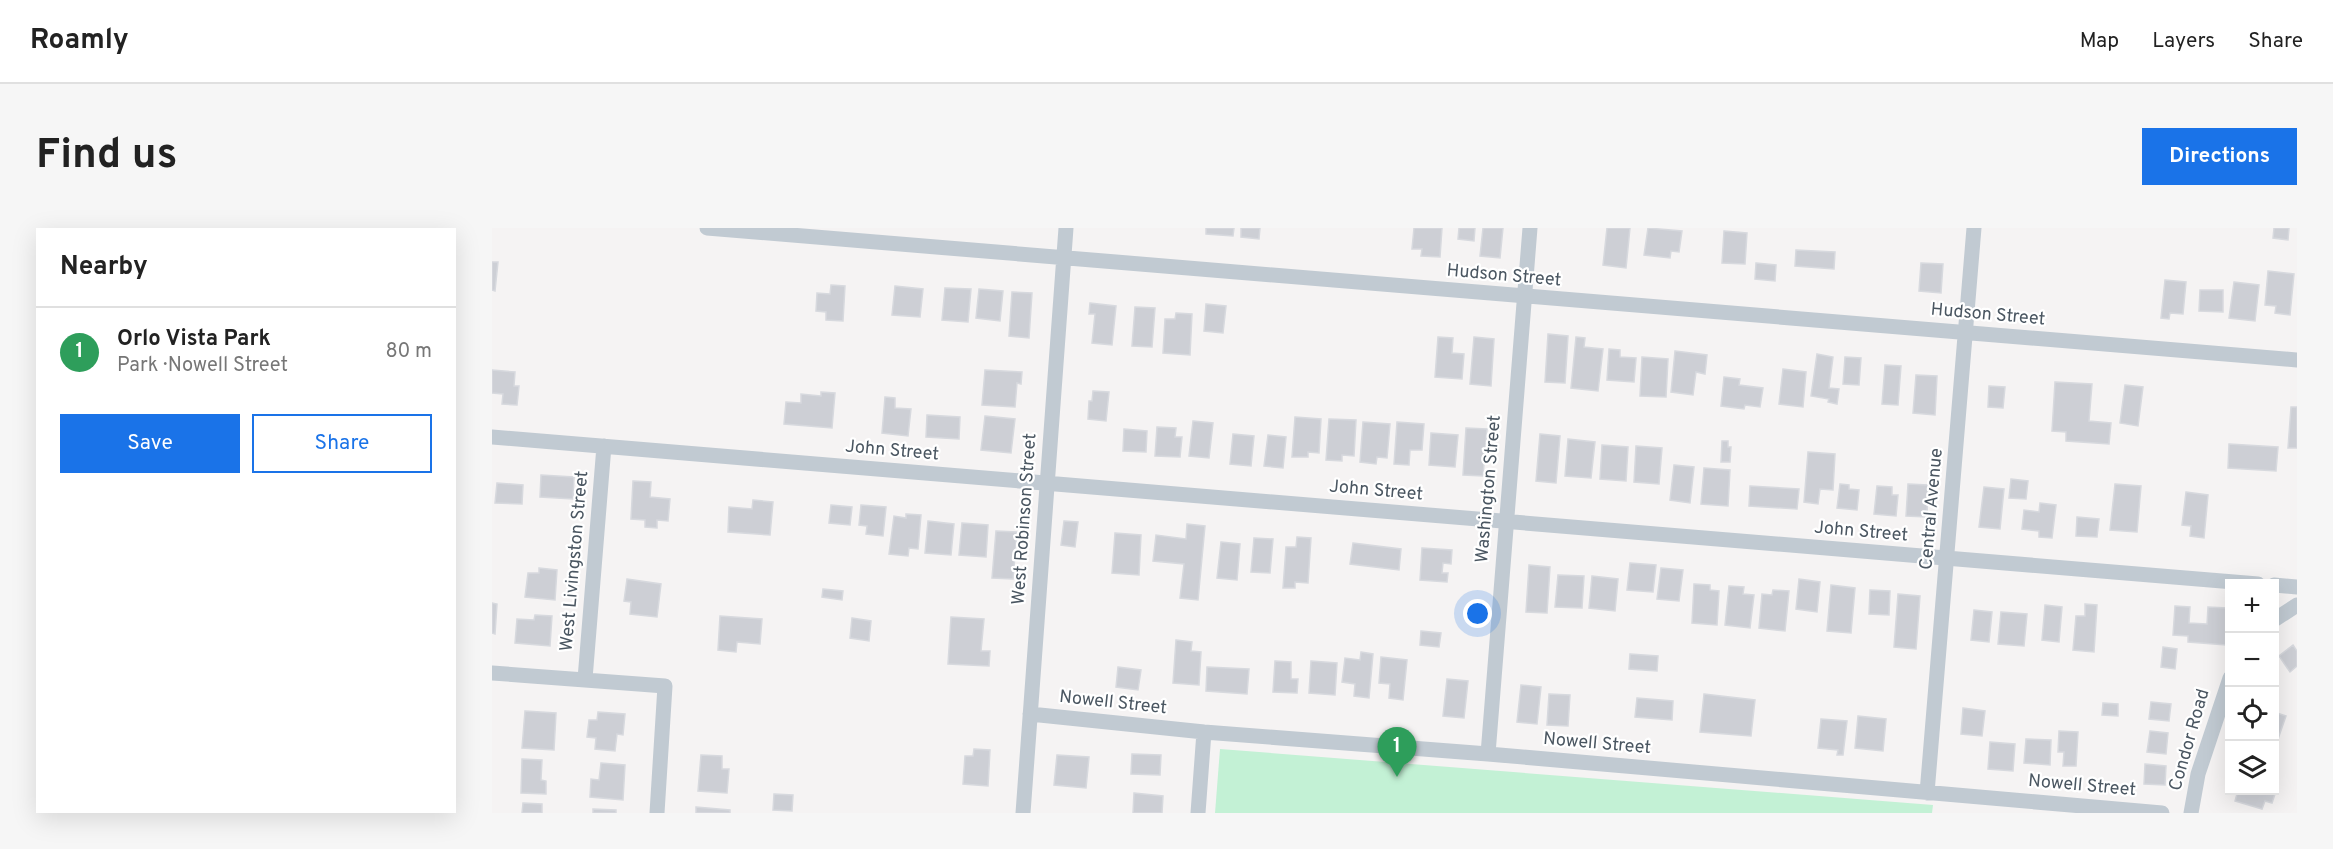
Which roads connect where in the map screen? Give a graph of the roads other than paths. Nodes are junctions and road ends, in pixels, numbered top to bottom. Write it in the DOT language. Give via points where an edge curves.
graph roads {
  1 [pos="707,228"];
  2 [pos="1066,228"];
  3 [pos="1530,228"];
  4 [pos="1974,228"];
  5 [pos="1063,258"];
  6 [pos="1525,297"];
  7 [pos="1966,333"];
  8 [pos="2297,360"];
  9 [pos="492,437"];
  10 [pos="604,446"];
  11 [pos="1048,483"];
  12 [pos="1506,522"];
  13 [pos="1948,559"];
  14 [pos="2225,581"];
  15 [pos="2279,585"];
  16 [pos="2297,587"];
  17 [pos="2297,605"];
  18 [pos="2279,617"];
  19 [pos="492,673"];
  20 [pos="585,679"];
  21 [pos="2226,687"];
  22 [pos="1030,714"];
  23 [pos="1204,732"];
  24 [pos="1488,754"];
  25 [pos="1928,793"];
  26 [pos="657,813"];
  27 [pos="1023,813"];
  28 [pos="1198,813"];
  29 [pos="2162,813"];
  30 [pos="2190,813"];
  1 -- 5 [label="street, Hudson Street"];
  2 -- 5 [label="street, West Robinson Street"];
  3 -- 6 [label="street, Washington Street"];
  4 -- 7 [label="street, Central Avenue"];
  5 -- 6 [label="street, Hudson Street"];
  5 -- 11 [label="street, West Robinson Street"];
  6 -- 7 [label="street, Hudson Street"];
  6 -- 12 [label="street, Washington Street"];
  7 -- 8 [label="street, Hudson Street"];
  7 -- 13 [label="street, Central Avenue"];
  9 -- 10 [label="street, John Street"];
  10 -- 11 [label="street, John Street"];
  10 -- 20 [label="street, West Livingston Street"];
  11 -- 12 [label="street, John Street"];
  11 -- 22 [label="street, West Robinson Street"];
  12 -- 13 [label="street, John Street"];
  12 -- 24 [label="street, Washington Street"];
  13 -- 14 [label="street, John Street"];
  13 -- 25 [label="street, Central Avenue"];
  15 -- 16 [label="street"];
  17 -- 18 [label="street"];
  19 -- 20 [label="street"];
  20 -- 26 [label="street" via="665,686"];
  21 -- 30 [label="street, Condor Road" via="2198,774"];
  22 -- 23 [label="street, Nowell Street"];
  22 -- 27 [label="street, West Robinson Street"];
  23 -- 24 [label="street, Nowell Street"];
  23 -- 28 [label="street"];
  24 -- 25 [label="street, Nowell Street"];
  25 -- 29 [label="street, Nowell Street"];
}
